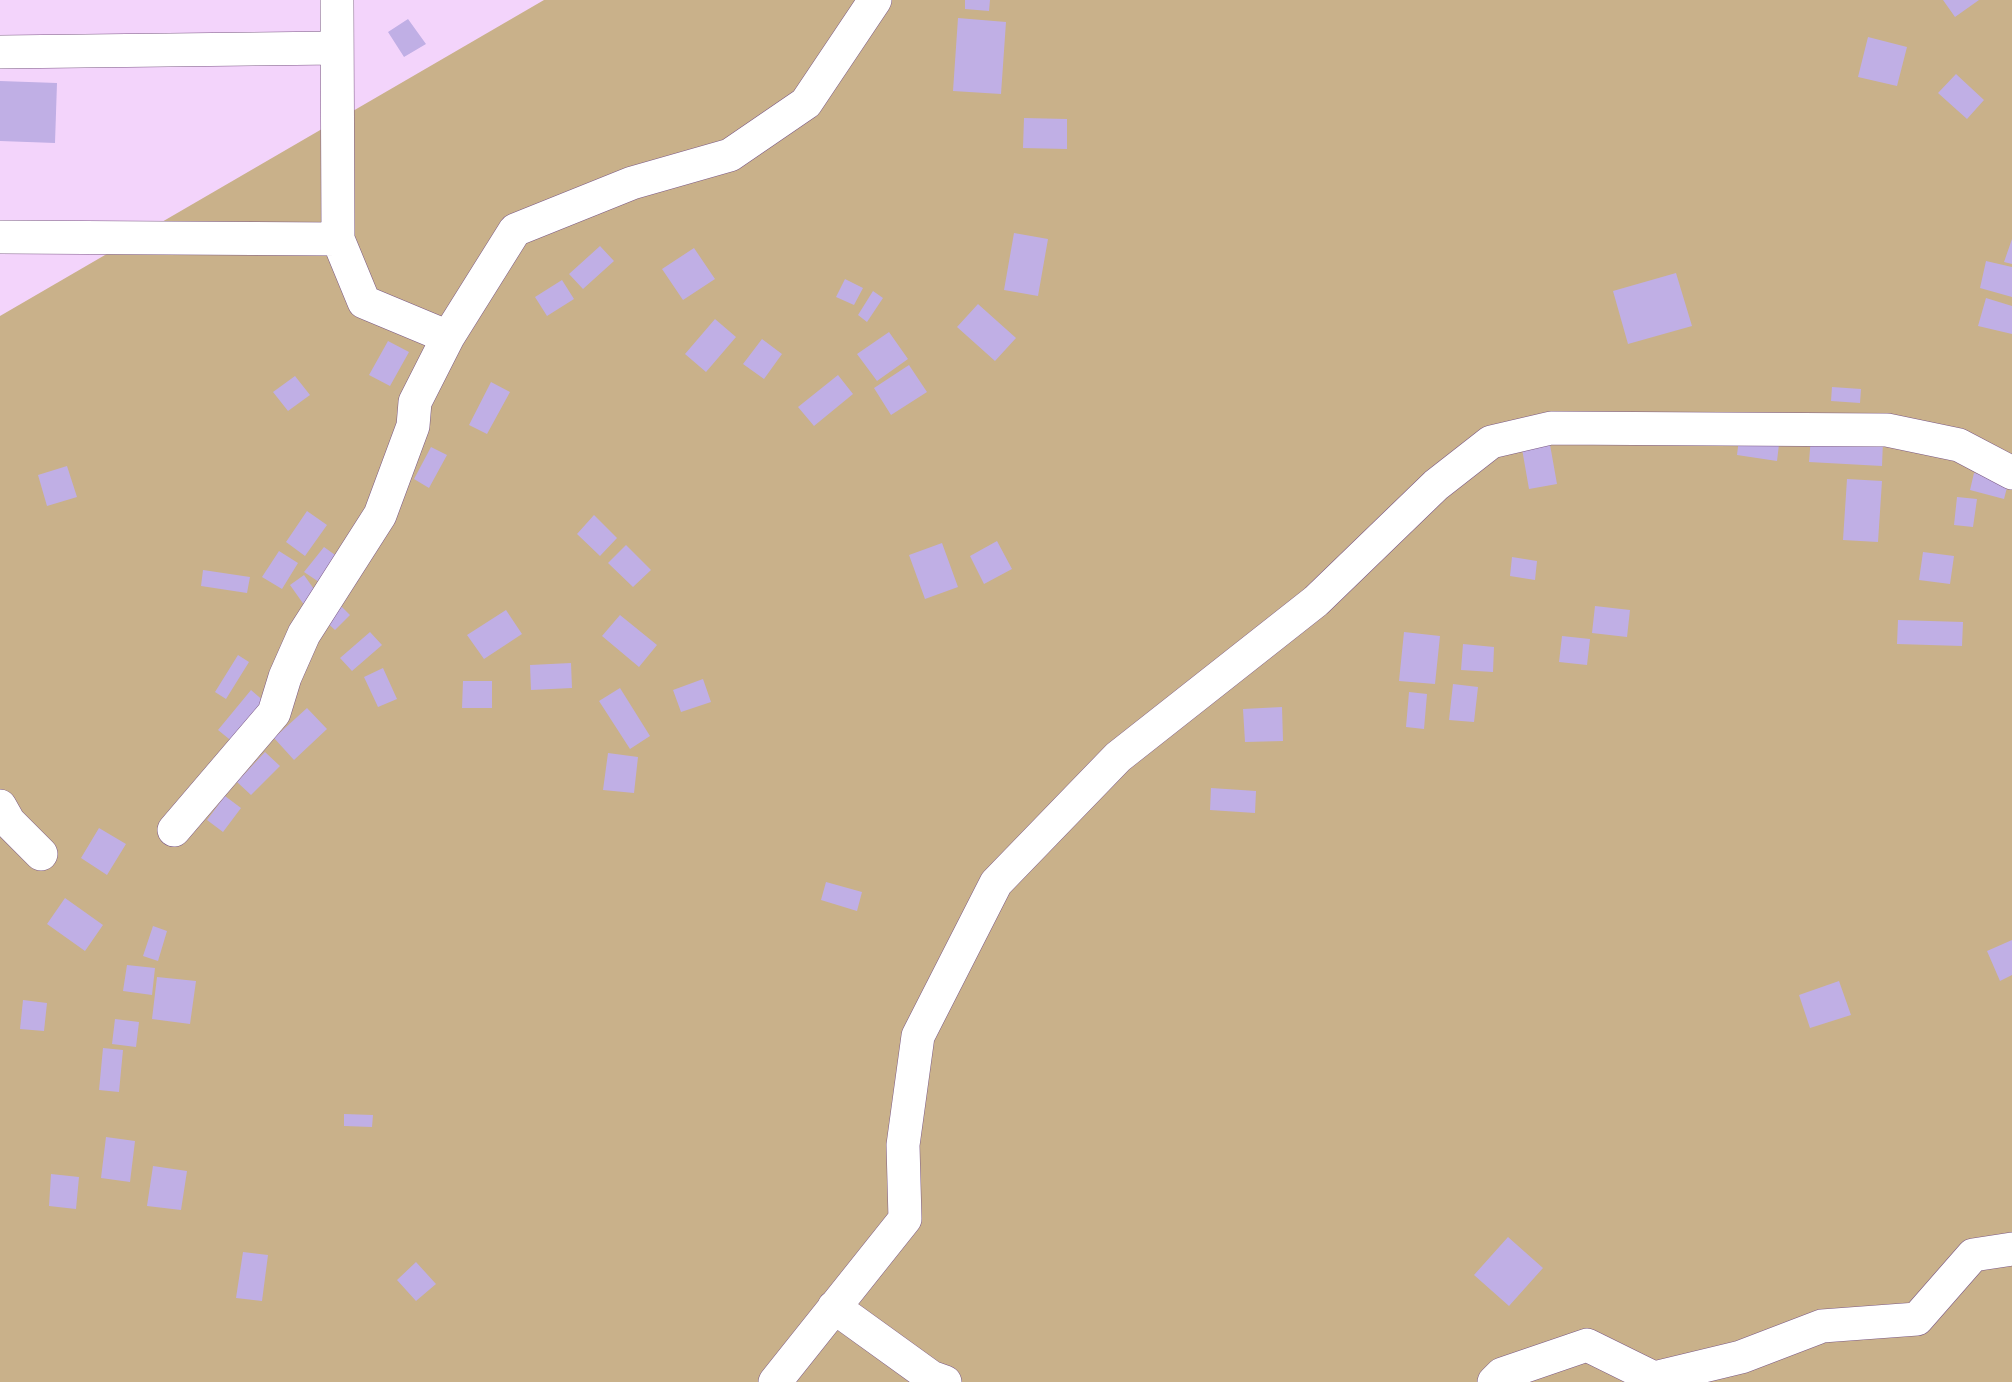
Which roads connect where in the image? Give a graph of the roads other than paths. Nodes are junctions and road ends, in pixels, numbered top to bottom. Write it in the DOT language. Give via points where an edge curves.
graph roads {
  1 [pos="337,0"];
  2 [pos="875,0"];
  3 [pos="338,48"];
  4 [pos="0,52"];
  5 [pos="0,237"];
  6 [pos="338,240"];
  7 [pos="448,337"];
  8 [pos="2012,473"];
  9 [pos="0,806"];
  10 [pos="174,830"];
  11 [pos="41,854"];
  12 [pos="2012,1249"];
  13 [pos="834,1307"];
  14 [pos="775,1382"];
  15 [pos="945,1382"];
  16 [pos="1494,1382"];
  1 -- 3 [label="street"];
  2 -- 7 [label="street" via="806,103 730,155 632,183 515,230"];
  3 -- 4 [label="street"];
  3 -- 6 [label="street"];
  5 -- 6 [label="street"];
  6 -- 7 [label="street" via="364,302"];
  7 -- 10 [label="street" via="415,402 413,426 380,515 304,634 274,713"];
  8 -- 13 [label="street" via="1959,445 1887,430 1551,428 1491,442 1436,485 1317,601 1118,757 996,883 918,1036 903,1145 906,1219"];
  9 -- 11 [label="street" via="9,822"];
  12 -- 16 [label="street" via="1973,1255 1917,1319 1822,1326 1741,1357 1654,1378 1587,1345 1502,1374"];
  13 -- 14 [label="street"];
  13 -- 15 [label="street" via="930,1377"];
}
